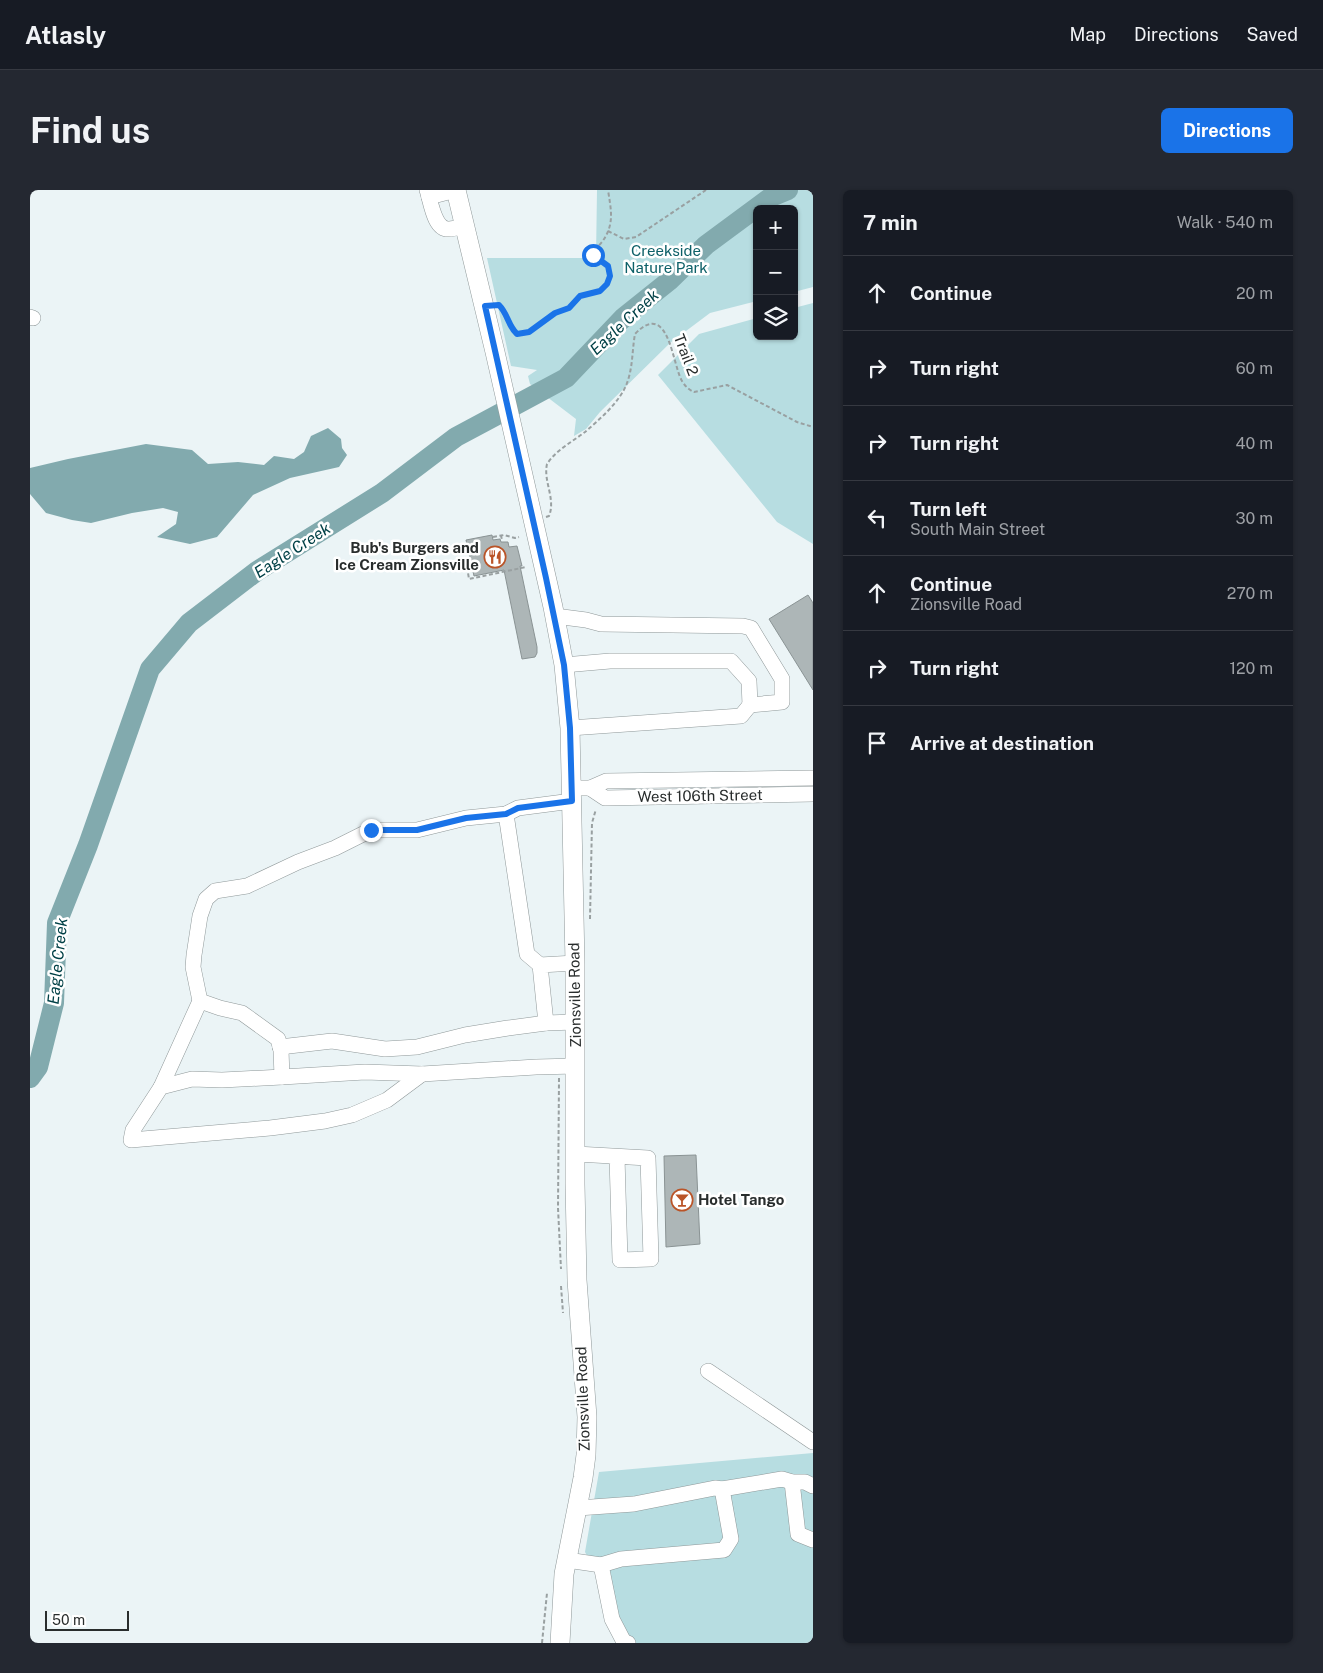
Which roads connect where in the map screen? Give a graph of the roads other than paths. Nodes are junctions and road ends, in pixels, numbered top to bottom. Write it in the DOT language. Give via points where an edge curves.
graph roads {
  1 [pos="456,190"];
  2 [pos="428,194"];
  3 [pos="465,226"];
  4 [pos="555,616"];
  5 [pos="564,665"];
  6 [pos="750,705"];
  7 [pos="570,728"];
  8 [pos="813,778"];
  9 [pos="578,792"];
  10 [pos="813,794"];
  11 [pos="506,814"];
  12 [pos="575,963"];
  13 [pos="540,965"];
  14 [pos="200,1002"];
  15 [pos="576,1022"];
  16 [pos="546,1023"];
  17 [pos="280,1046"];
  18 [pos="576,1066"];
  19 [pos="422,1074"];
  20 [pos="282,1077"];
  21 [pos="161,1087"];
  22 [pos="576,1154"];
  23 [pos="617,1157"];
  24 [pos="708,1371"];
  25 [pos="813,1442"];
  26 [pos="792,1482"];
  27 [pos="813,1486"];
  28 [pos="722,1489"];
  29 [pos="578,1508"];
  30 [pos="813,1540"];
  31 [pos="567,1560"];
  32 [pos="601,1565"];
  33 [pos="560,1643"];
  34 [pos="628,1643"];
  1 -- 2 [label="street"];
  1 -- 3 [label="main road, Zionsville Road"];
  2 -- 3 [label="street" via="437,224 443,229"];
  3 -- 4 [label="main road, Zionsville Road"];
  4 -- 5 [label="main road, Zionsville Road"];
  4 -- 6 [label="street" via="601,624 751,628 782,679 782,702"];
  5 -- 6 [label="street" via="610,661 731,661 749,681"];
  5 -- 7 [label="main road, Zionsville Road"];
  6 -- 7 [label="street" via="741,716"];
  7 -- 9 [label="main road, Zionsville Road"];
  8 -- 9 [label="street, West 106th Street" via="606,781"];
  9 -- 10 [label="street, West 106th Street" via="604,798"];
  9 -- 11 [label="street"];
  9 -- 12 [label="main road, Zionsville Road"];
  11 -- 13 [label="street" via="527,954"];
  11 -- 14 [label="street" via="466,818 417,830 371,830 247,886 215,891 206,899 200,916 194,956"];
  12 -- 13 [label="street"];
  12 -- 15 [label="main road, Zionsville Road"];
  13 -- 16 [label="street"];
  14 -- 17 [label="street" via="242,1012 278,1039"];
  14 -- 21 [label="street"];
  15 -- 16 [label="street"];
  15 -- 18 [label="main road, Zionsville Road"];
  16 -- 17 [label="street" via="465,1035 417,1047 385,1049 332,1041"];
  17 -- 20 [label="street"];
  18 -- 19 [label="street"];
  18 -- 22 [label="main road, Zionsville Road"];
  19 -- 20 [label="street" via="365,1072"];
  19 -- 21 [label="street" via="387,1100 352,1115 270,1128 131,1140 133,1130"];
  20 -- 21 [label="street" via="192,1079"];
  22 -- 23 [label="street"];
  22 -- 29 [label="main road, Zionsville Road" via="577,1280 587,1417 586,1455"];
  23 -- 23 [label="street" via="648,1158 651,1259 620,1260"];
  24 -- 25 [label="street"];
  26 -- 27 [label="street"];
  26 -- 28 [label="street" via="782,1479"];
  26 -- 30 [label="street" via="798,1534"];
  28 -- 29 [label="street" via="634,1504"];
  28 -- 32 [label="street" via="732,1538 724,1550 621,1559"];
  29 -- 31 [label="main road, Zionsville Road"];
  31 -- 32 [label="street"];
  31 -- 33 [label="main road, Zionsville Road" via="562,1589"];
  32 -- 34 [label="street" via="612,1619 624,1642"];
}
